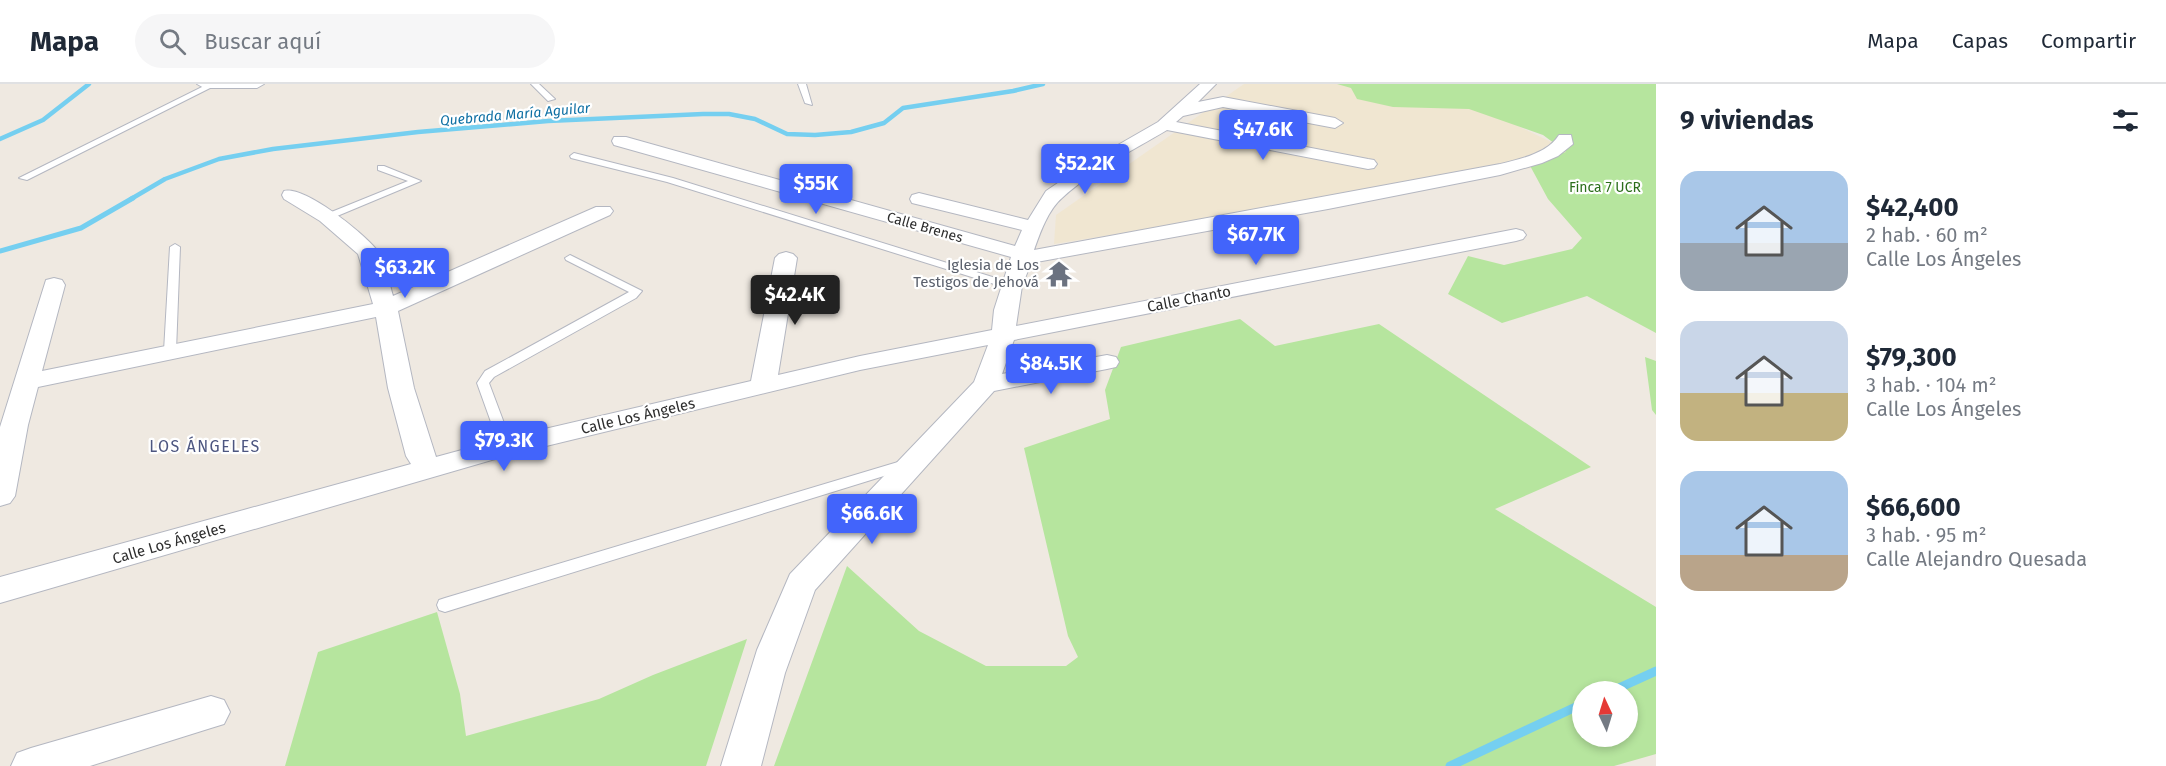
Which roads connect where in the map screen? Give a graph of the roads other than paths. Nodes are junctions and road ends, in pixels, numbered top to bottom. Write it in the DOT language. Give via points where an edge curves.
graph roads {
  1 [pos="258,84"];
  2 [pos="535,84"];
  3 [pos="802,84"];
  4 [pos="1209,84"];
  5 [pos="208,85"];
  6 [pos="551,99"];
  7 [pos="809,103"];
  8 [pos="1170,119"];
  9 [pos="1335,123"];
  10 [pos="1565,139"];
  11 [pos="620,141"];
  12 [pos="574,156"];
  13 [pos="1368,164"];
  14 [pos="381,168"];
  15 [pos="24,178"];
  16 [pos="291,195"];
  17 [pos="919,199"];
  18 [pos="603,211"];
  19 [pos="327,217"];
  20 [pos="1033,226"];
  21 [pos="1516,235"];
  22 [pos="175,247"];
  23 [pos="1021,257"];
  24 [pos="570,258"];
  25 [pos="786,258"];
  26 [pos="54,285"];
  27 [pos="1011,286"];
  28 [pos="386,308"];
  29 [pos="1003,336"];
  30 [pos="170,351"];
  31 [pos="1107,362"];
  32 [pos="26,382"];
  33 [pos="986,386"];
  34 [pos="763,387"];
  35 [pos="7,427"];
  36 [pos="507,447"];
  37 [pos="916,462"];
  38 [pos="430,470"];
  39 [pos="0,496"];
  40 [pos="0,590"];
  41 [pos="445,605"];
  42 [pos="211,712"];
  43 [pos="31,766"];
  44 [pos="741,766"];
  1 -- 5 [label="street"];
  2 -- 6 [label="lane"];
  3 -- 7 [label="lane"];
  4 -- 8 [label="street"];
  5 -- 15 [label="lane"];
  8 -- 9 [label="street" via="1223,102"];
  8 -- 13 [label="street"];
  8 -- 20 [label="street" via="1053,195"];
  10 -- 23 [label="street" via="1556,151 1519,164 1317,207"];
  11 -- 23 [label="street, Calle Brenes"];
  12 -- 27 [label="lane" via="670,180"];
  14 -- 19 [label="lane" via="416,181"];
  16 -- 19 [label="street"];
  17 -- 20 [label="street"];
  18 -- 28 [label="street"];
  19 -- 28 [label="street" via="368,252"];
  20 -- 23 [label="street"];
  21 -- 29 [label="street, Calle Chanto"];
  22 -- 30 [label="lane"];
  23 -- 27 [label="street"];
  24 -- 36 [label="lane" via="636,291 489,374 483,383"];
  25 -- 34 [label="street"];
  26 -- 32 [label="street"];
  27 -- 29 [label="street"];
  28 -- 30 [label="street"];
  28 -- 38 [label="street" via="401,388 420,456"];
  29 -- 33 [label="street"];
  29 -- 34 [label="street, Calle Los Ángeles" via="860,363"];
  30 -- 32 [label="street"];
  31 -- 33 [label="street"];
  32 -- 35 [label="street"];
  33 -- 37 [label="street"];
  34 -- 36 [label="street, Calle Los Ángeles"];
  35 -- 39 [label="street"];
  36 -- 38 [label="street, Calle Los Ángeles"];
  37 -- 41 [label="lane"];
  37 -- 44 [label="street" via="802,583 786,614"];
  38 -- 40 [label="street, Calle Los Ángeles"];
  42 -- 43 [label="street"];
}
